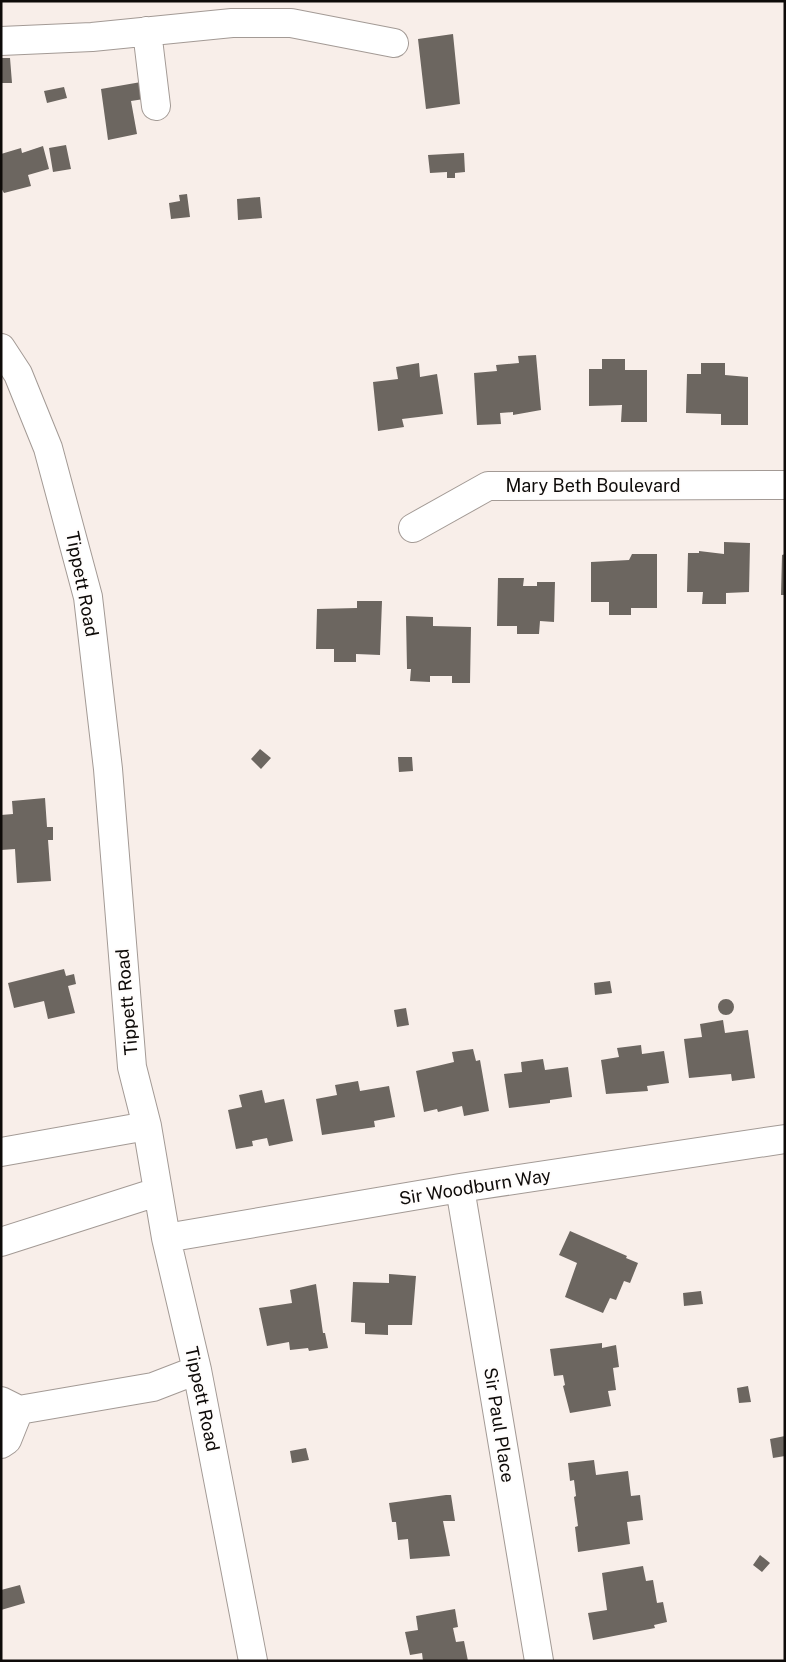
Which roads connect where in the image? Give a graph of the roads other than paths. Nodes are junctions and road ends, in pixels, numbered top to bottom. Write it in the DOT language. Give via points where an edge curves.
graph roads {
  1 [pos="147,31"];
  2 [pos="1,41"];
  3 [pos="394,43"];
  4 [pos="156,106"];
  5 [pos="1,348"];
  6 [pos="785,485"];
  7 [pos="413,528"];
  8 [pos="147,1126"];
  9 [pos="785,1139"];
  10 [pos="1,1152"];
  11 [pos="460,1188"];
  12 [pos="157,1192"];
  13 [pos="166,1238"];
  14 [pos="1,1242"];
  15 [pos="197,1370"];
  16 [pos="10,1405"];
  17 [pos="1,1444"];
  18 [pos="253,1661"];
  19 [pos="538,1661"];
  1 -- 2 [label="street"];
  1 -- 3 [label="street" via="232,23 291,23"];
  1 -- 4 [label="street"];
  5 -- 8 [label="street, Tippett Road" via="18,374 48,448 88,597 108,769 132,1067"];
  6 -- 7 [label="street, Mary Beth Boulevard" via="488,486"];
  8 -- 10 [label="street"];
  8 -- 12 [label="street, Tippett Road"];
  9 -- 11 [label="street, Sir Woodburn Way"];
  11 -- 13 [label="street, Sir Woodburn Way"];
  11 -- 19 [label="street, Sir Paul Place"];
  12 -- 13 [label="street, Tippett Road"];
  12 -- 14 [label="street"];
  13 -- 15 [label="street, Tippett Road"];
  15 -- 16 [label="street" via="153,1387"];
  15 -- 18 [label="street, Tippett Road"];
  16 -- 17 [label="street" via="7,1440"];
}
